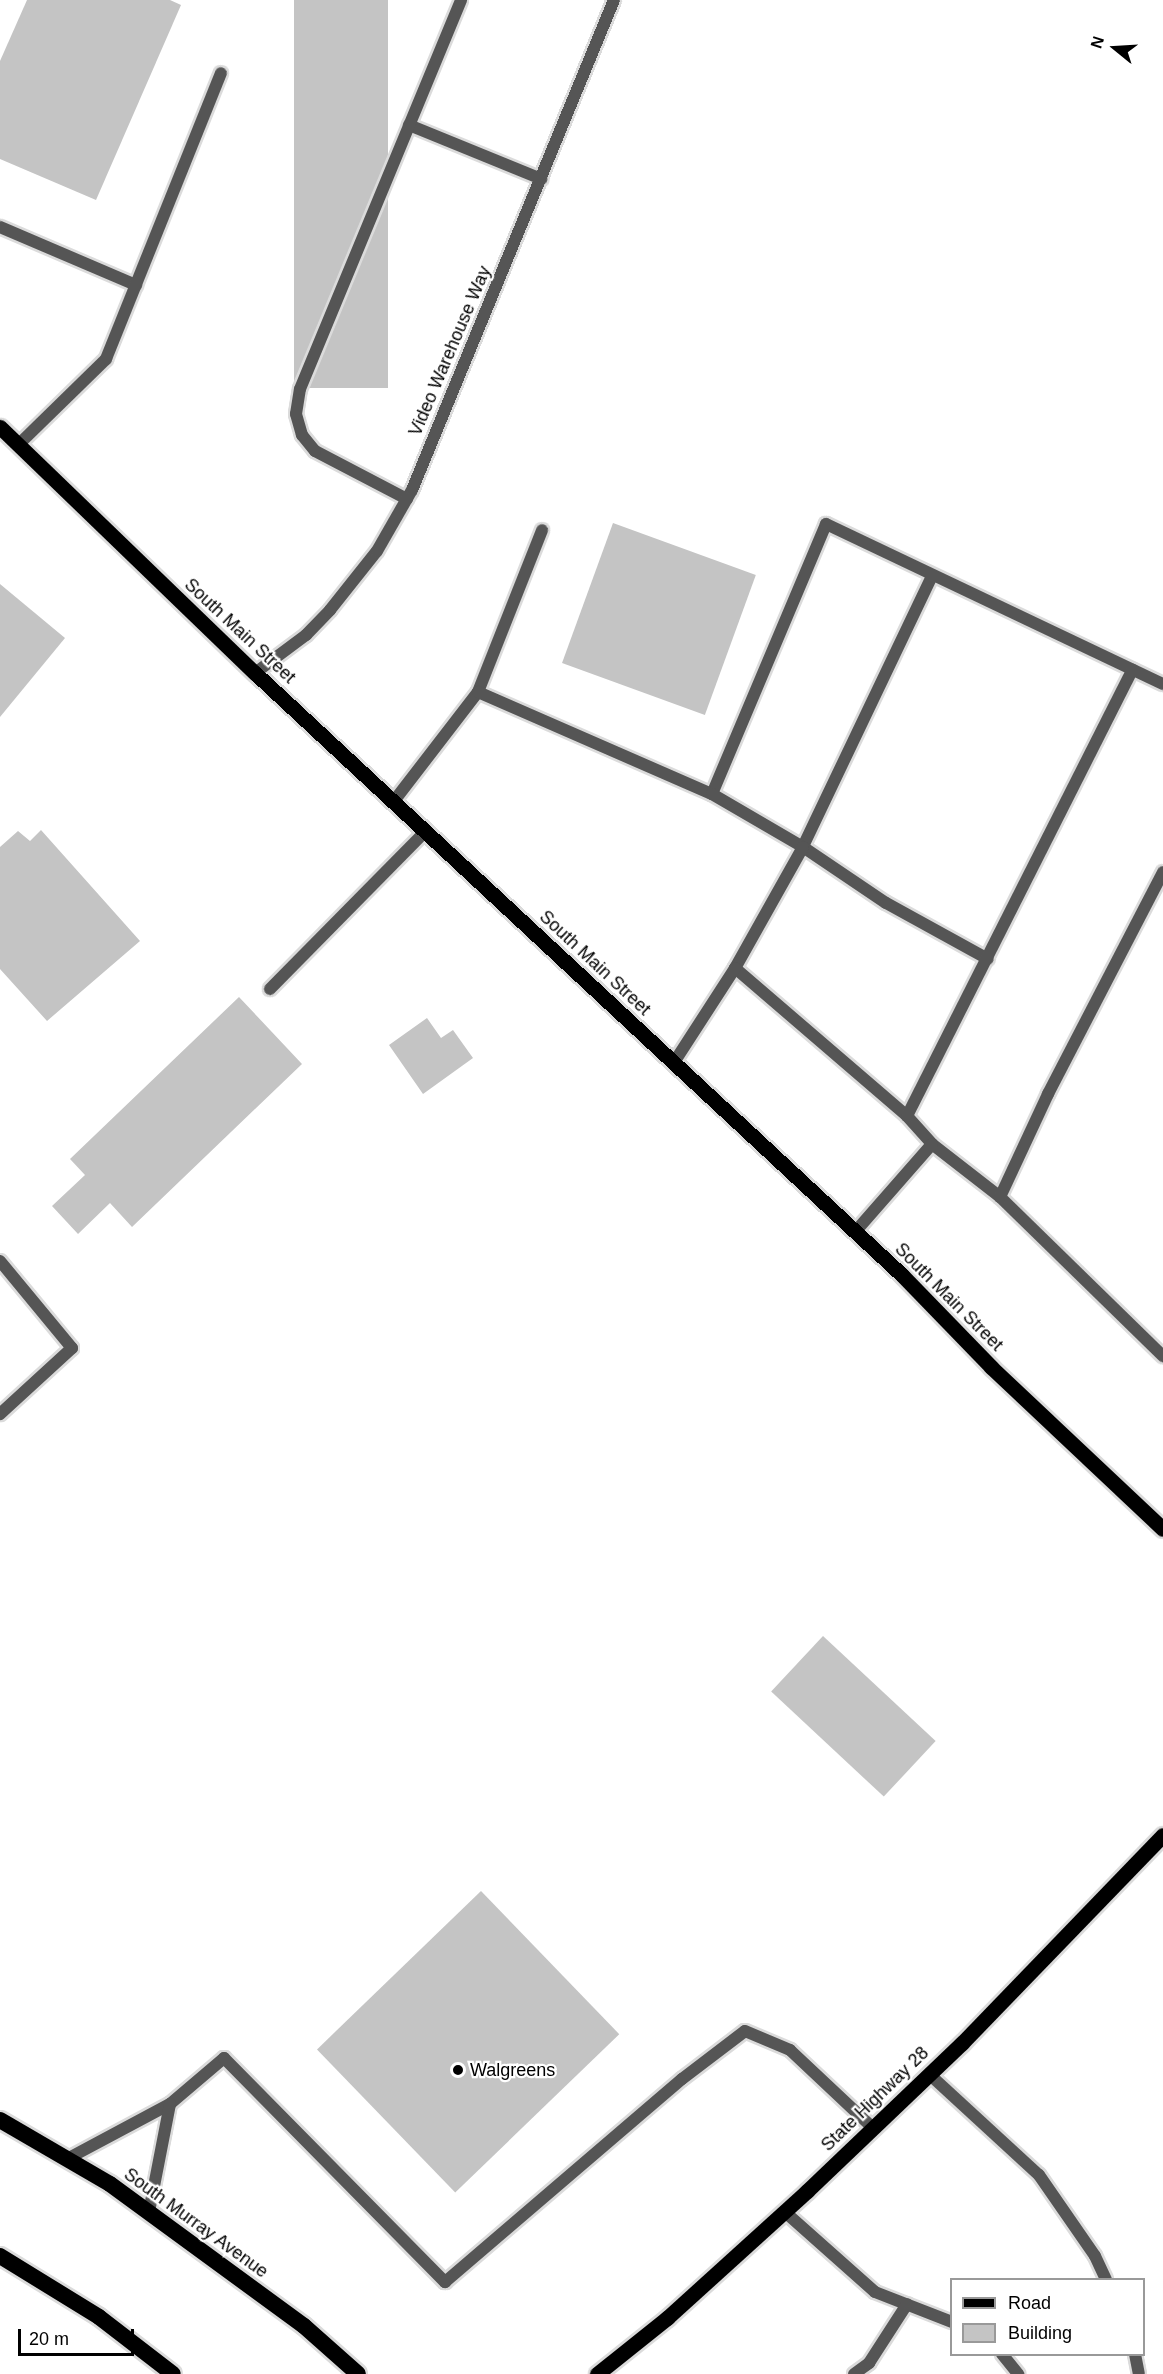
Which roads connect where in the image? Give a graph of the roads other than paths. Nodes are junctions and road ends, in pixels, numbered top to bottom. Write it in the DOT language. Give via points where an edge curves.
graph roads {
  1 [pos="461,0"];
  2 [pos="614,0"];
  3 [pos="221,73"];
  4 [pos="409,125"];
  5 [pos="541,179"];
  6 [pos="0,227"];
  7 [pos="136,285"];
  8 [pos="0,426"];
  9 [pos="18,445"];
  10 [pos="407,499"];
  11 [pos="542,530"];
  12 [pos="932,576"];
  13 [pos="1132,670"];
  14 [pos="255,673"];
  15 [pos="1163,684"];
  16 [pos="478,692"];
  17 [pos="712,794"];
  18 [pos="394,801"];
  19 [pos="426,831"];
  20 [pos="803,847"];
  21 [pos="1163,872"];
  22 [pos="988,959"];
  23 [pos="735,968"];
  24 [pos="270,989"];
  25 [pos="673,1064"];
  26 [pos="907,1116"];
  27 [pos="932,1144"];
  28 [pos="1000,1197"];
  29 [pos="855,1232"];
  30 [pos="0,1261"];
  31 [pos="1163,1356"];
  32 [pos="0,1414"];
  33 [pos="1163,1529"];
  34 [pos="1163,1835"];
  35 [pos="929,2074"];
  36 [pos="171,2104"];
  37 [pos="0,2120"];
  38 [pos="873,2128"];
  39 [pos="67,2159"];
  40 [pos="149,2212"];
  41 [pos="785,2212"];
  42 [pos="0,2256"];
  43 [pos="1105,2278"];
  44 [pos="907,2304"];
  45 [pos="950,2322"];
  46 [pos="1003,2356"];
  47 [pos="1135,2356"];
  48 [pos="173,2374"];
  49 [pos="358,2374"];
  50 [pos="597,2374"];
  51 [pos="854,2374"];
  52 [pos="1018,2374"];
  53 [pos="1139,2374"];
  1 -- 4 [label="street"];
  2 -- 5 [label="street, Video Warehouse Way"];
  3 -- 7 [label="street"];
  4 -- 5 [label="street"];
  4 -- 10 [label="street" via="300,389 296,414 302,435 315,451"];
  5 -- 10 [label="street, Video Warehouse Way"];
  6 -- 7 [label="street"];
  7 -- 9 [label="street" via="106,359"];
  8 -- 9 [label="main road, South Main Street"];
  9 -- 14 [label="main road, South Main Street"];
  10 -- 14 [label="street, Video Warehouse Way" via="377,550 330,610 306,635"];
  11 -- 16 [label="street"];
  12 -- 13 [label="street"];
  12 -- 17 [label="street" via="826,524"];
  12 -- 20 [label="street"];
  13 -- 15 [label="street"];
  13 -- 22 [label="street"];
  14 -- 18 [label="main road, South Main Street"];
  16 -- 17 [label="street"];
  16 -- 18 [label="street"];
  17 -- 20 [label="street"];
  18 -- 19 [label="main road, South Main Street"];
  19 -- 24 [label="street"];
  19 -- 25 [label="main road, South Main Street"];
  20 -- 22 [label="street" via="886,903"];
  20 -- 23 [label="street"];
  21 -- 28 [label="street" via="1048,1094"];
  22 -- 26 [label="street"];
  23 -- 25 [label="street"];
  23 -- 26 [label="street"];
  25 -- 29 [label="main road, South Main Street"];
  26 -- 27 [label="street"];
  27 -- 28 [label="street"];
  27 -- 29 [label="street"];
  28 -- 31 [label="street"];
  29 -- 33 [label="main road, South Main Street"];
  30 -- 32 [label="street" via="72,1348"];
  34 -- 35 [label="main road, State Highway 28"];
  35 -- 38 [label="main road, State Highway 28"];
  35 -- 43 [label="street" via="1039,2175 1095,2256"];
  36 -- 38 [label="street" via="224,2058 445,2282 682,2079 745,2031 790,2050"];
  36 -- 39 [label="street"];
  36 -- 40 [label="street"];
  37 -- 39 [label="highway, South Murray Avenue"];
  38 -- 41 [label="main road, State Highway 28"];
  39 -- 40 [label="highway, South Murray Avenue"];
  40 -- 49 [label="highway, South Murray Avenue" via="304,2326"];
  41 -- 44 [label="street" via="875,2292"];
  41 -- 50 [label="main road, State Highway 28" via="667,2318"];
  42 -- 48 [label="highway" via="99,2317"];
  44 -- 45 [label="street"];
  44 -- 51 [label="street" via="869,2362"];
  46 -- 52 [label="street"];
  47 -- 53 [label="street"];
}
